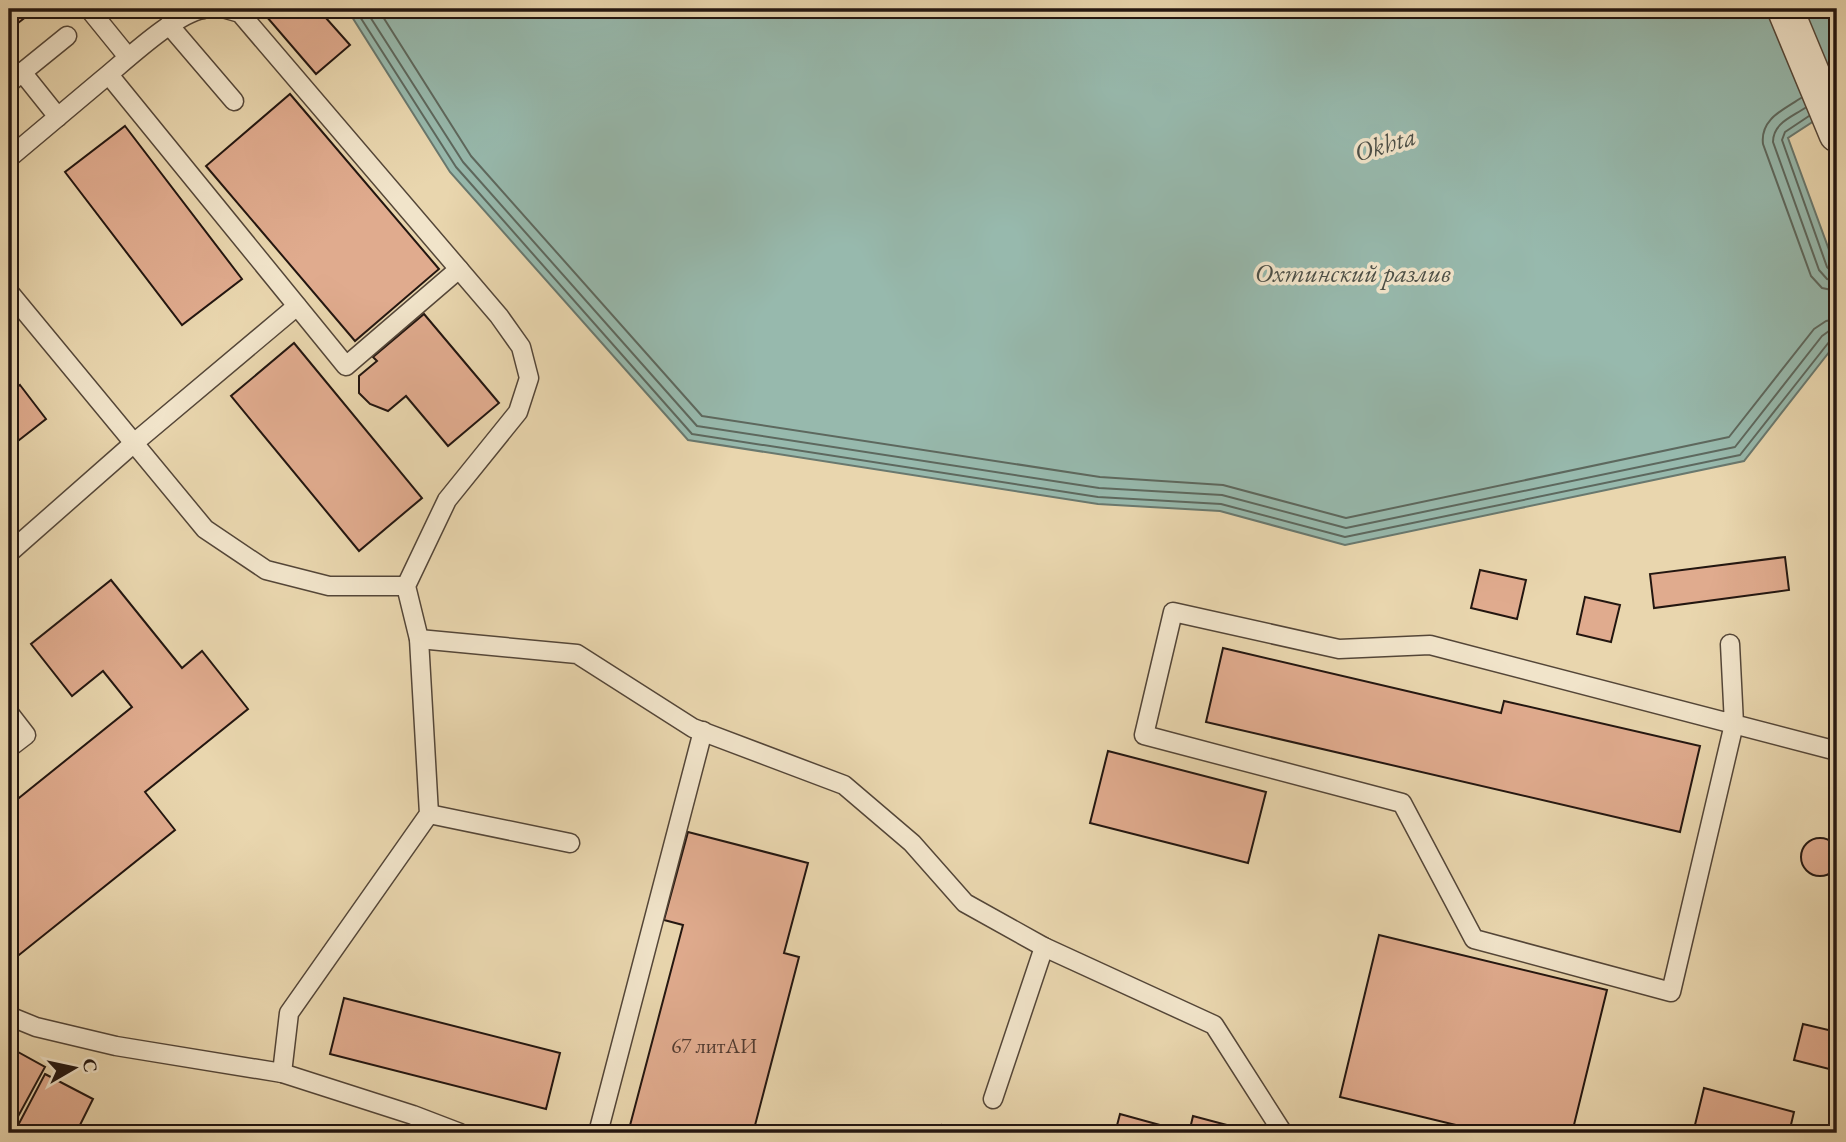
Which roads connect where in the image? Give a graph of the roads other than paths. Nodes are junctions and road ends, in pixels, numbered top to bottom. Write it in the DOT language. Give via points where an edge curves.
graph roads {
  1 [pos="89,9"];
  2 [pos="204,9"];
  3 [pos="226,9"];
  4 [pos="1784,9"];
  5 [pos="169,25"];
  6 [pos="67,36"];
  7 [pos="128,57"];
  8 [pos="108,75"];
  9 [pos="15,77"];
  10 [pos="234,101"];
  11 [pos="58,117"];
  12 [pos="1835,129"];
  13 [pos="9,158"];
  14 [pos="459,269"];
  15 [pos="9,292"];
  16 [pos="297,306"];
  17 [pos="134,443"];
  18 [pos="9,553"];
  19 [pos="406,586"];
  20 [pos="419,639"];
  21 [pos="1730,644"];
  22 [pos="9,713"];
  23 [pos="1734,724"];
  24 [pos="703,732"];
  25 [pos="9,748"];
  26 [pos="1837,751"];
  27 [pos="429,814"];
  28 [pos="570,844"];
  29 [pos="1044,947"];
  30 [pos="9,1016"];
  31 [pos="282,1073"];
  32 [pos="993,1099"];
  33 [pos="460,1133"];
  34 [pos="598,1133"];
  35 [pos="1283,1133"];
  1 -- 7 [label="lane"];
  2 -- 5 [label="lane"];
  3 -- 14 [label="lane" via="240,13"];
  4 -- 12 [label="street"];
  5 -- 7 [label="lane"];
  5 -- 10 [label="lane"];
  6 -- 9 [label="lane"];
  7 -- 8 [label="lane"];
  8 -- 11 [label="lane"];
  8 -- 16 [label="lane"];
  9 -- 11 [label="lane"];
  11 -- 13 [label="lane"];
  14 -- 16 [label="lane" via="346,366"];
  14 -- 19 [label="lane" via="521,347 529,378 518,412 447,500"];
  15 -- 17 [label="lane"];
  16 -- 17 [label="lane"];
  17 -- 18 [label="lane"];
  17 -- 19 [label="lane" via="205,529 266,570 329,586"];
  19 -- 20 [label="lane"];
  20 -- 24 [label="lane" via="577,654"];
  20 -- 27 [label="lane"];
  21 -- 23 [label="lane"];
  22 -- 25 [label="lane" via="26,735"];
  23 -- 23 [label="lane" via="1671,992 1474,939 1402,803 1144,735 1173,612 1339,649 1430,645"];
  23 -- 26 [label="lane"];
  24 -- 29 [label="lane" via="844,785 912,843 965,903"];
  24 -- 34 [label="lane"];
  27 -- 28 [label="lane"];
  27 -- 31 [label="lane" via="289,1013"];
  29 -- 32 [label="lane"];
  29 -- 35 [label="lane" via="1214,1025"];
  30 -- 31 [label="lane" via="116,1046"];
  31 -- 33 [label="lane"];
}
